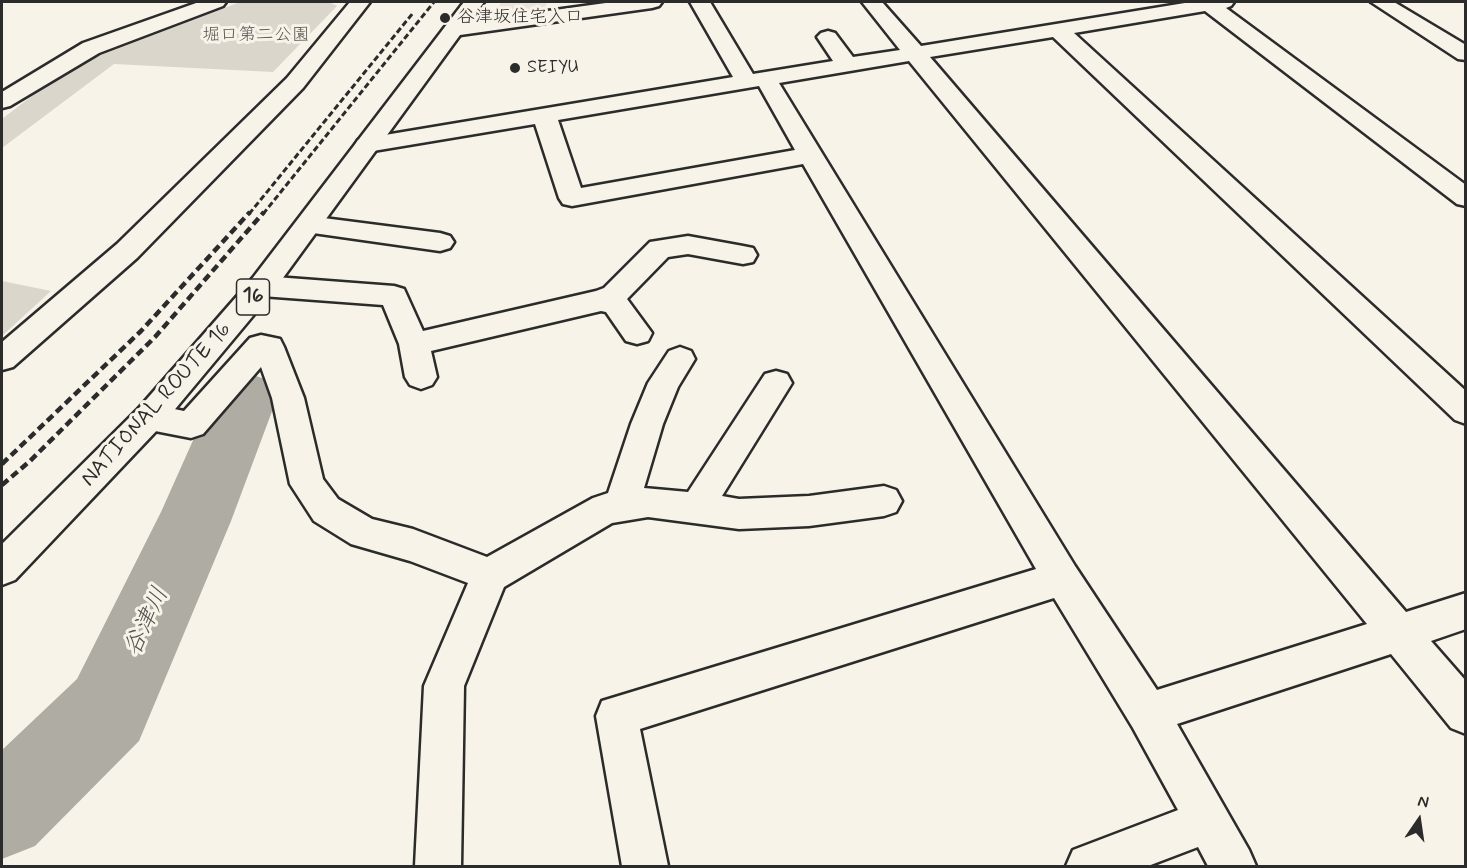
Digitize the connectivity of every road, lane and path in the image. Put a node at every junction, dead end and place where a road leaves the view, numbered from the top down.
1 (216, 2) edge
2 (360, 2) edge
3 (474, 2) edge
4 (652, 2) edge
5 (700, 2) edge
6 (872, 2) edge
7 (1381, 2) edge
8 (1216, 3) edge
9 (453, 30) junction
10 (1058, 30) junction
11 (828, 37) dead end
12 (916, 53) junction
13 (1466, 54) edge
14 (847, 65) junction
15 (756, 80) junction
16 (6, 94) edge
17 (544, 116) junction
18 (368, 145) junction
19 (810, 155) junction
20 (1466, 198) edge
21 (308, 225) junction
22 (440, 242) dead end
23 (742, 255) dead end
24 (262, 286) junction
25 (603, 300) junction
26 (637, 333) dead end
27 (414, 344) junction
28 (2, 359) edge
29 (680, 359) dead end
30 (422, 377) dead end
31 (776, 383) dead end
32 (1466, 411) edge
33 (150, 417) junction
34 (884, 501) dead end
35 (621, 507) junction
36 (700, 507) junction
37 (2, 568) edge
38 (490, 575) junction
39 (1062, 578) junction
40 (1466, 611) edge
41 (1399, 632) junction
42 (1148, 713) junction
43 (1466, 713) edge
44 (1206, 822) junction
45 (438, 867) edge
46 (645, 867) edge
47 (1089, 867) edge
48 (1233, 867) edge

1 - 16 main road
2 - 28 main road
3 - 9 main road, NATIONAL ROUTE 16 / 16
4 - 9 main road
5 - 15 main road
6 - 12 main road
7 - 13 main road
8 - 10 main road
8 - 20 main road
9 - 18 main road, NATIONAL ROUTE 16 / 16
10 - 12 main road
10 - 32 main road
11 - 14 main road
12 - 14 main road
12 - 41 main road
14 - 15 main road
15 - 17 main road
15 - 19 main road
17 - 18 main road
17 - 19 main road
18 - 21 main road, NATIONAL ROUTE 16 / 16
19 - 39 main road
21 - 22 main road
21 - 24 main road, NATIONAL ROUTE 16 / 16
23 - 25 main road
24 - 27 main road
24 - 33 main road, NATIONAL ROUTE 16 / 16
25 - 26 main road
25 - 27 main road
27 - 30 main road
29 - 35 main road
31 - 36 main road
33 - 37 main road, NATIONAL ROUTE 16 / 16
33 - 38 main road
34 - 36 main road
35 - 36 main road
35 - 38 main road
38 - 45 main road
39 - 42 main road
39 - 46 main road
40 - 41 main road
41 - 42 main road
41 - 43 main road
42 - 44 main road
44 - 47 main road
44 - 48 main road

